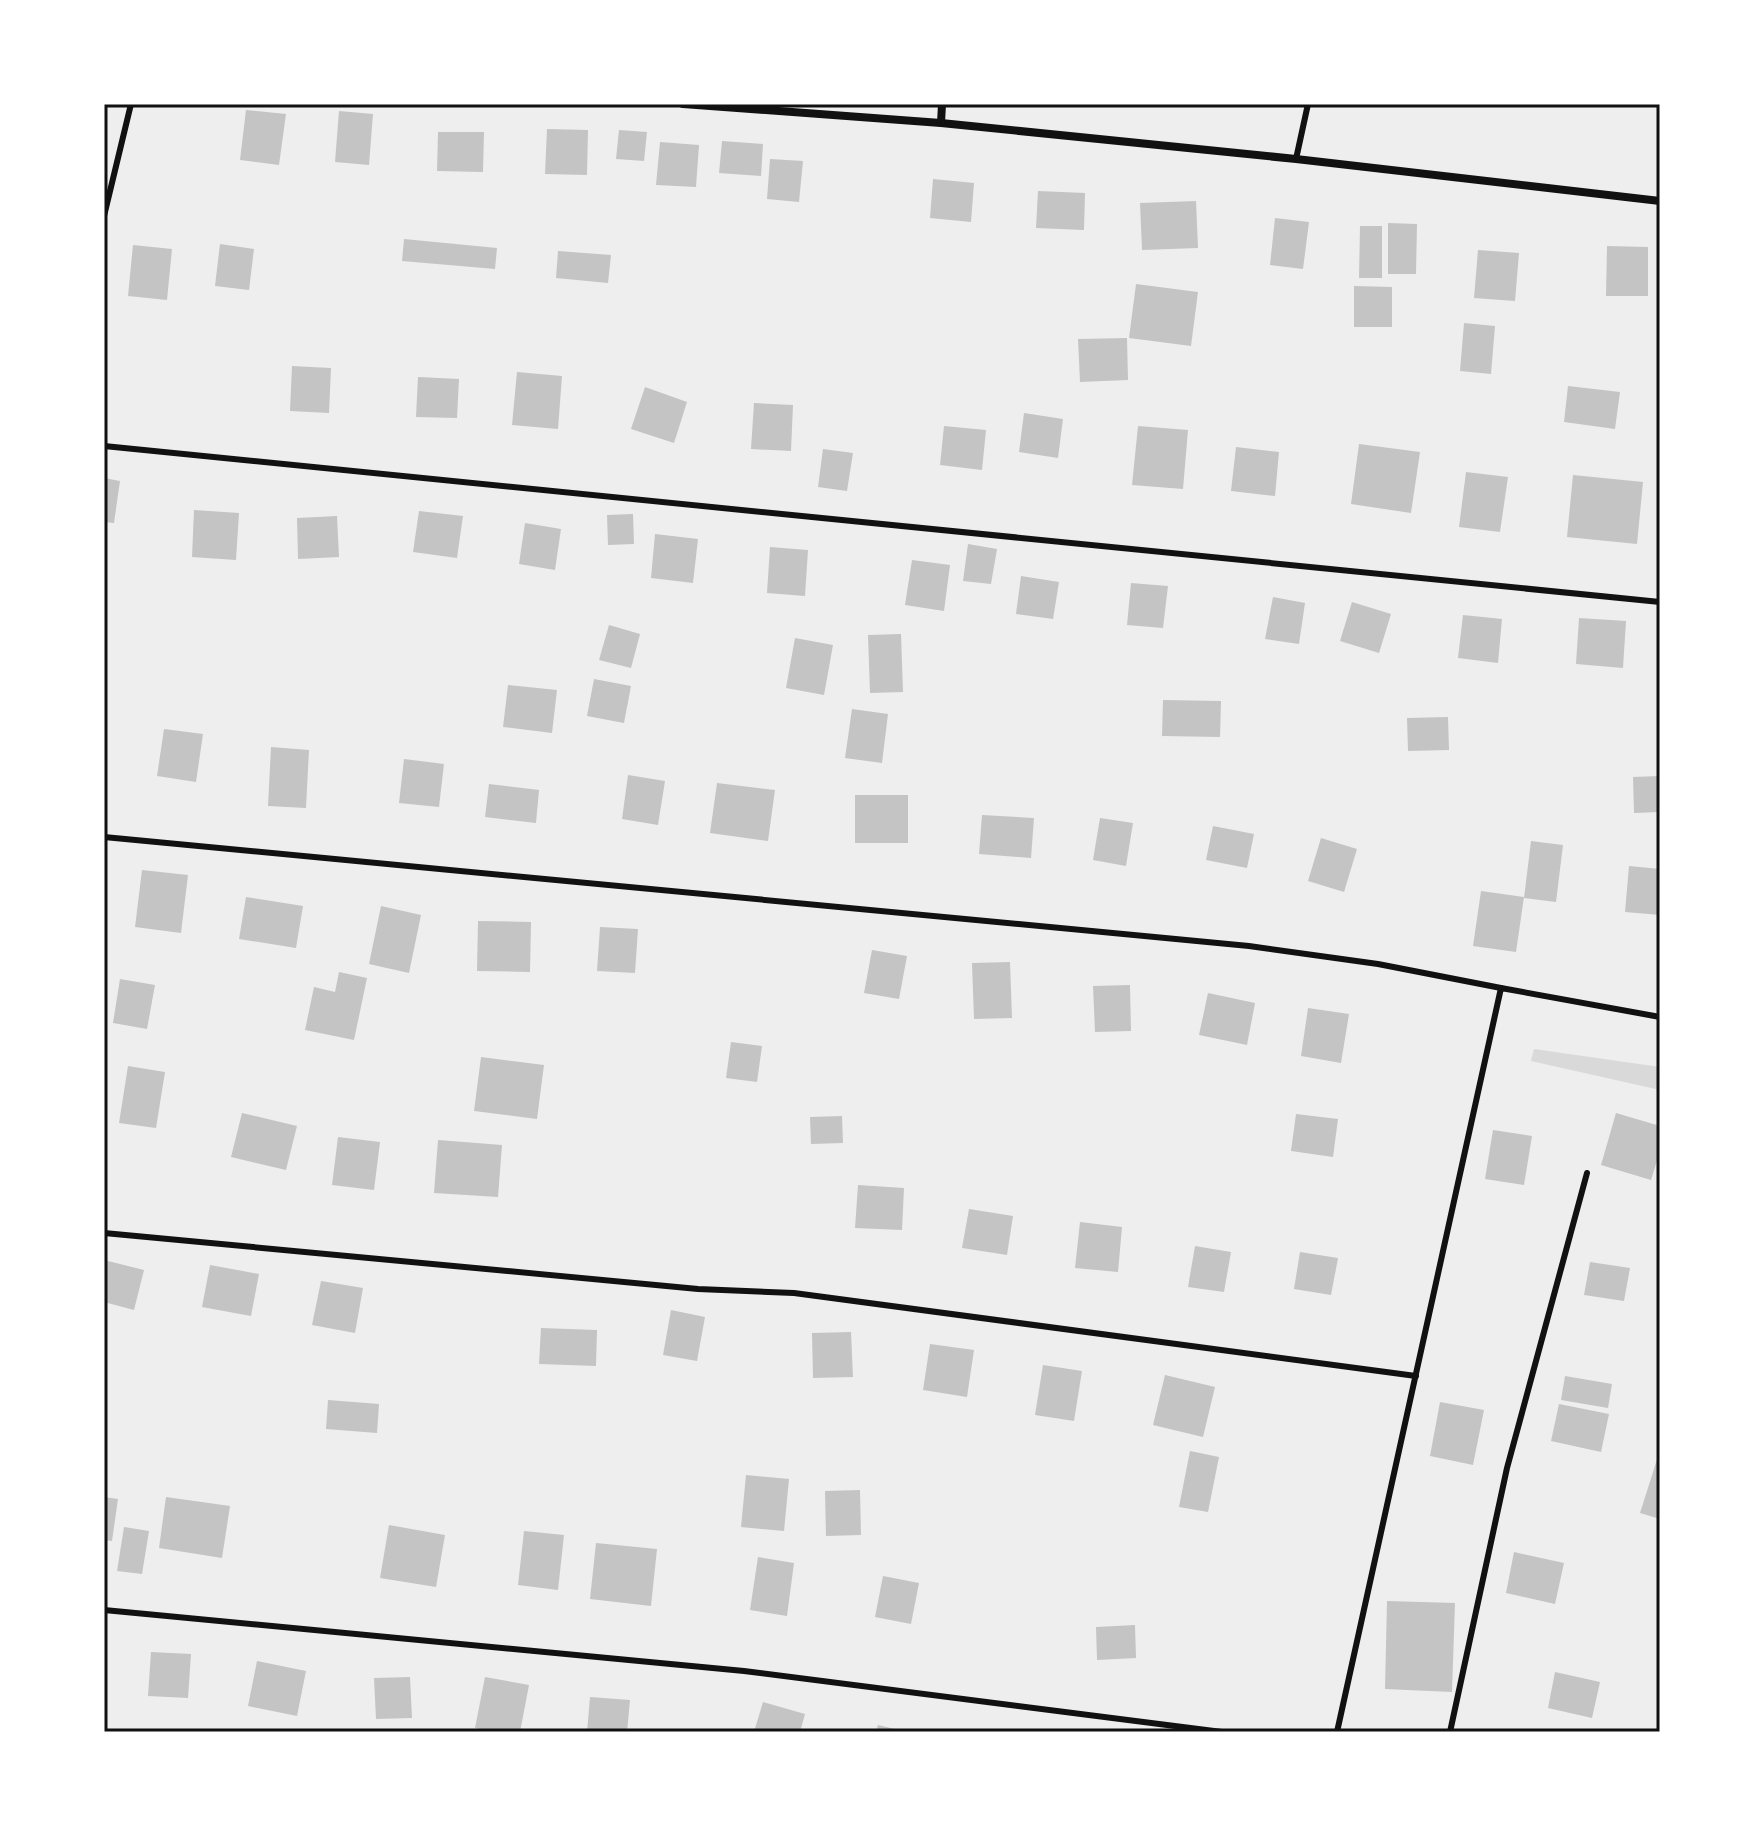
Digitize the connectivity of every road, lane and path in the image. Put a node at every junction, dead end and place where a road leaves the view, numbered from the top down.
1 (131, 104) edge
2 (683, 104) edge
3 (942, 104) edge
4 (1308, 104) edge
5 (941, 123) junction
6 (1296, 159) junction
7 (1660, 201) edge
8 (104, 216) edge
9 (104, 446) edge
10 (1660, 602) edge
11 (104, 837) edge
12 (1501, 988) junction
13 (1660, 1017) edge
14 (1587, 1173) dead end
15 (104, 1233) edge
16 (1416, 1376) junction
17 (104, 1610) edge
18 (1222, 1732) edge
19 (1337, 1732) edge
20 (1450, 1732) edge

1 - 8 lane
2 - 5 street
3 - 5 street
4 - 6 lane
5 - 6 street
6 - 7 street
9 - 10 lane
11 - 12 lane
12 - 13 lane
12 - 16 lane
14 - 20 lane
15 - 16 lane
16 - 19 lane
17 - 18 lane

